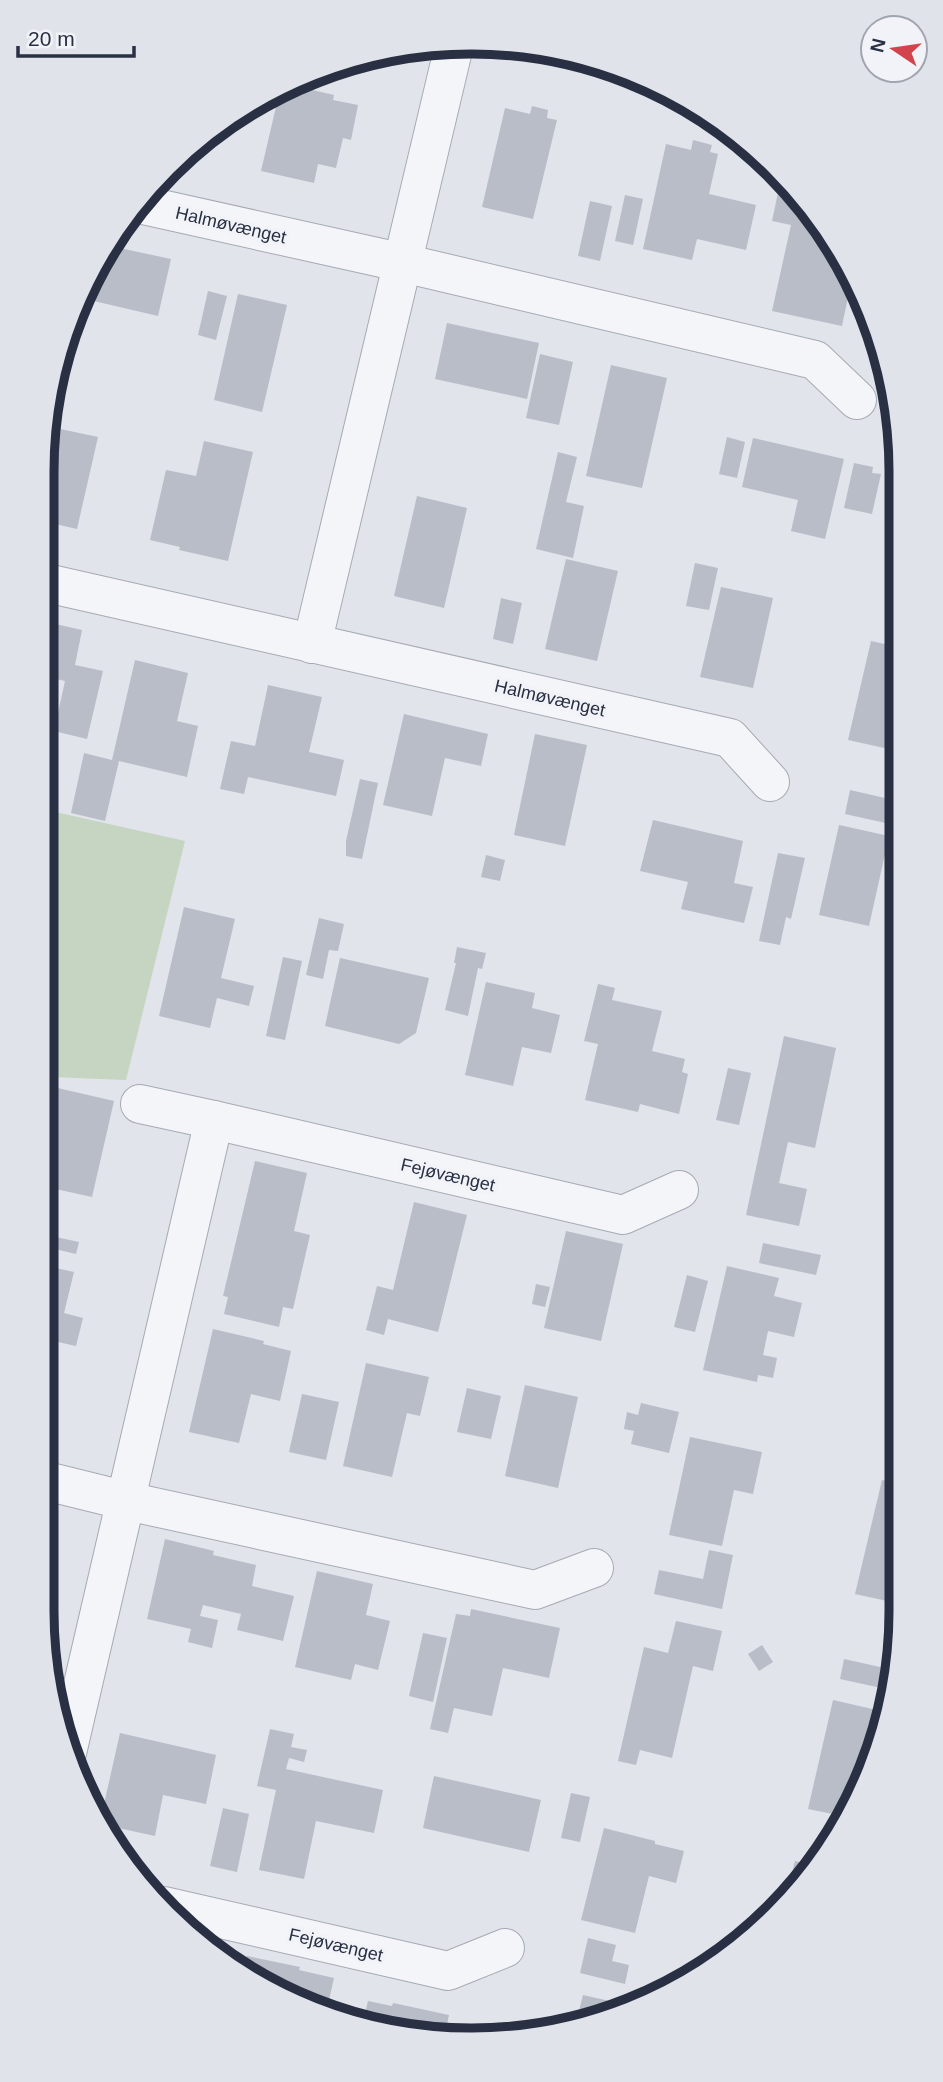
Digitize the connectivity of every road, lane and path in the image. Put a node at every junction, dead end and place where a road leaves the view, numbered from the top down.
1 (452, 55) edge
2 (149, 206) edge
3 (402, 263) junction
4 (857, 400) dead end
5 (54, 585) edge
6 (312, 644) junction
7 (770, 782) dead end
8 (140, 1104) dead end
9 (214, 1120) junction
10 (679, 1190) dead end
11 (54, 1483) edge
12 (127, 1501) junction
13 (594, 1568) dead end
14 (72, 1732) edge
15 (180, 1910) edge
16 (505, 1948) dead end

1 - 3 street
2 - 3 street, Halmøvænget
3 - 4 street, Halmøvænget
3 - 6 street
5 - 6 street, Halmøvænget
6 - 7 street, Halmøvænget
8 - 9 street, Fejøvænget
9 - 10 street, Fejøvænget
9 - 12 street
11 - 12 street
12 - 13 street
12 - 14 street
15 - 16 street, Fejøvænget

